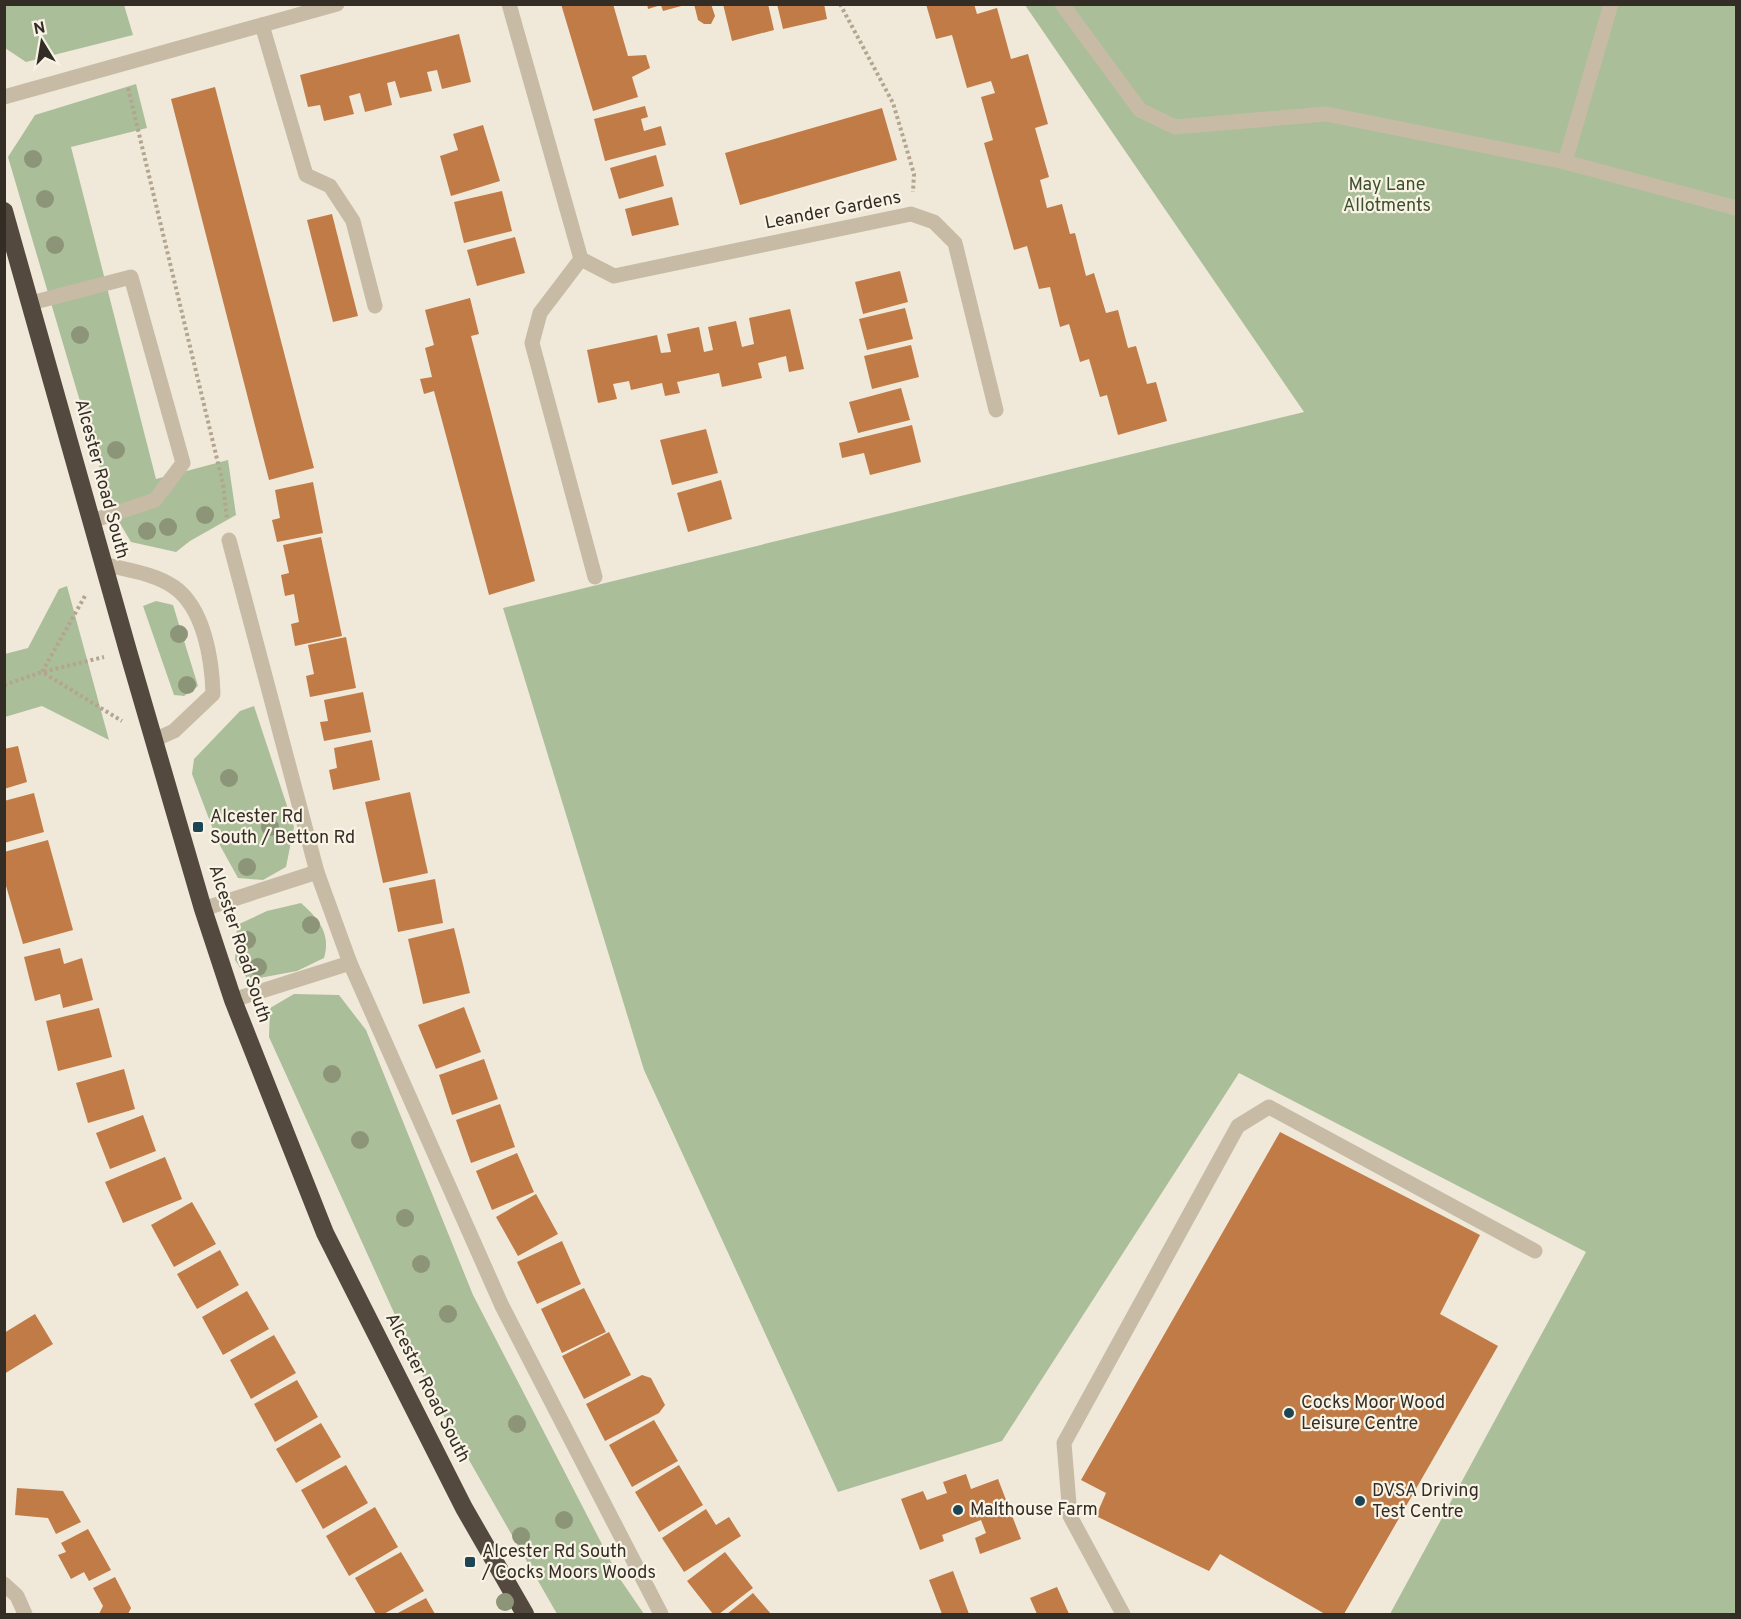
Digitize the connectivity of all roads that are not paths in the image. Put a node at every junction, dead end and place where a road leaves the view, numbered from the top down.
1 (337, 4) edge
2 (509, 4) edge
3 (1062, 4) edge
4 (1611, 4) edge
5 (262, 25) junction
6 (4, 97) edge
7 (1565, 162) junction
8 (1737, 208) edge
9 (4, 212) edge
10 (581, 259) junction
11 (31, 303) junction
12 (375, 306) dead end
13 (996, 410) dead end
14 (92, 521) junction
15 (229, 540) road end
16 (103, 564) junction
17 (596, 577) dead end
18 (154, 740) junction
19 (317, 872) junction
20 (203, 909) junction
21 (350, 963) junction
22 (233, 1000) junction
23 (1535, 1251) dead end
24 (4, 1584) edge
25 (25, 1614) edge
26 (525, 1614) edge
27 (661, 1614) edge
28 (1123, 1614) edge

1 - 5 street
2 - 10 street
3 - 7 street
4 - 7 street
5 - 6 street
5 - 12 street
7 - 8 street
9 - 11 highway, Alcester Road South
10 - 13 street, Leander Gardens
10 - 17 street
11 - 14 highway, Alcester Road South
11 - 14 street
14 - 16 highway, Alcester Road South
15 - 19 street
16 - 18 highway, Alcester Road South
16 - 18 street
18 - 20 highway, Alcester Road South
19 - 20 street
19 - 21 street
20 - 22 highway, Alcester Road South
21 - 22 street
21 - 27 street
22 - 26 highway, Alcester Road South
23 - 28 street
24 - 25 street

